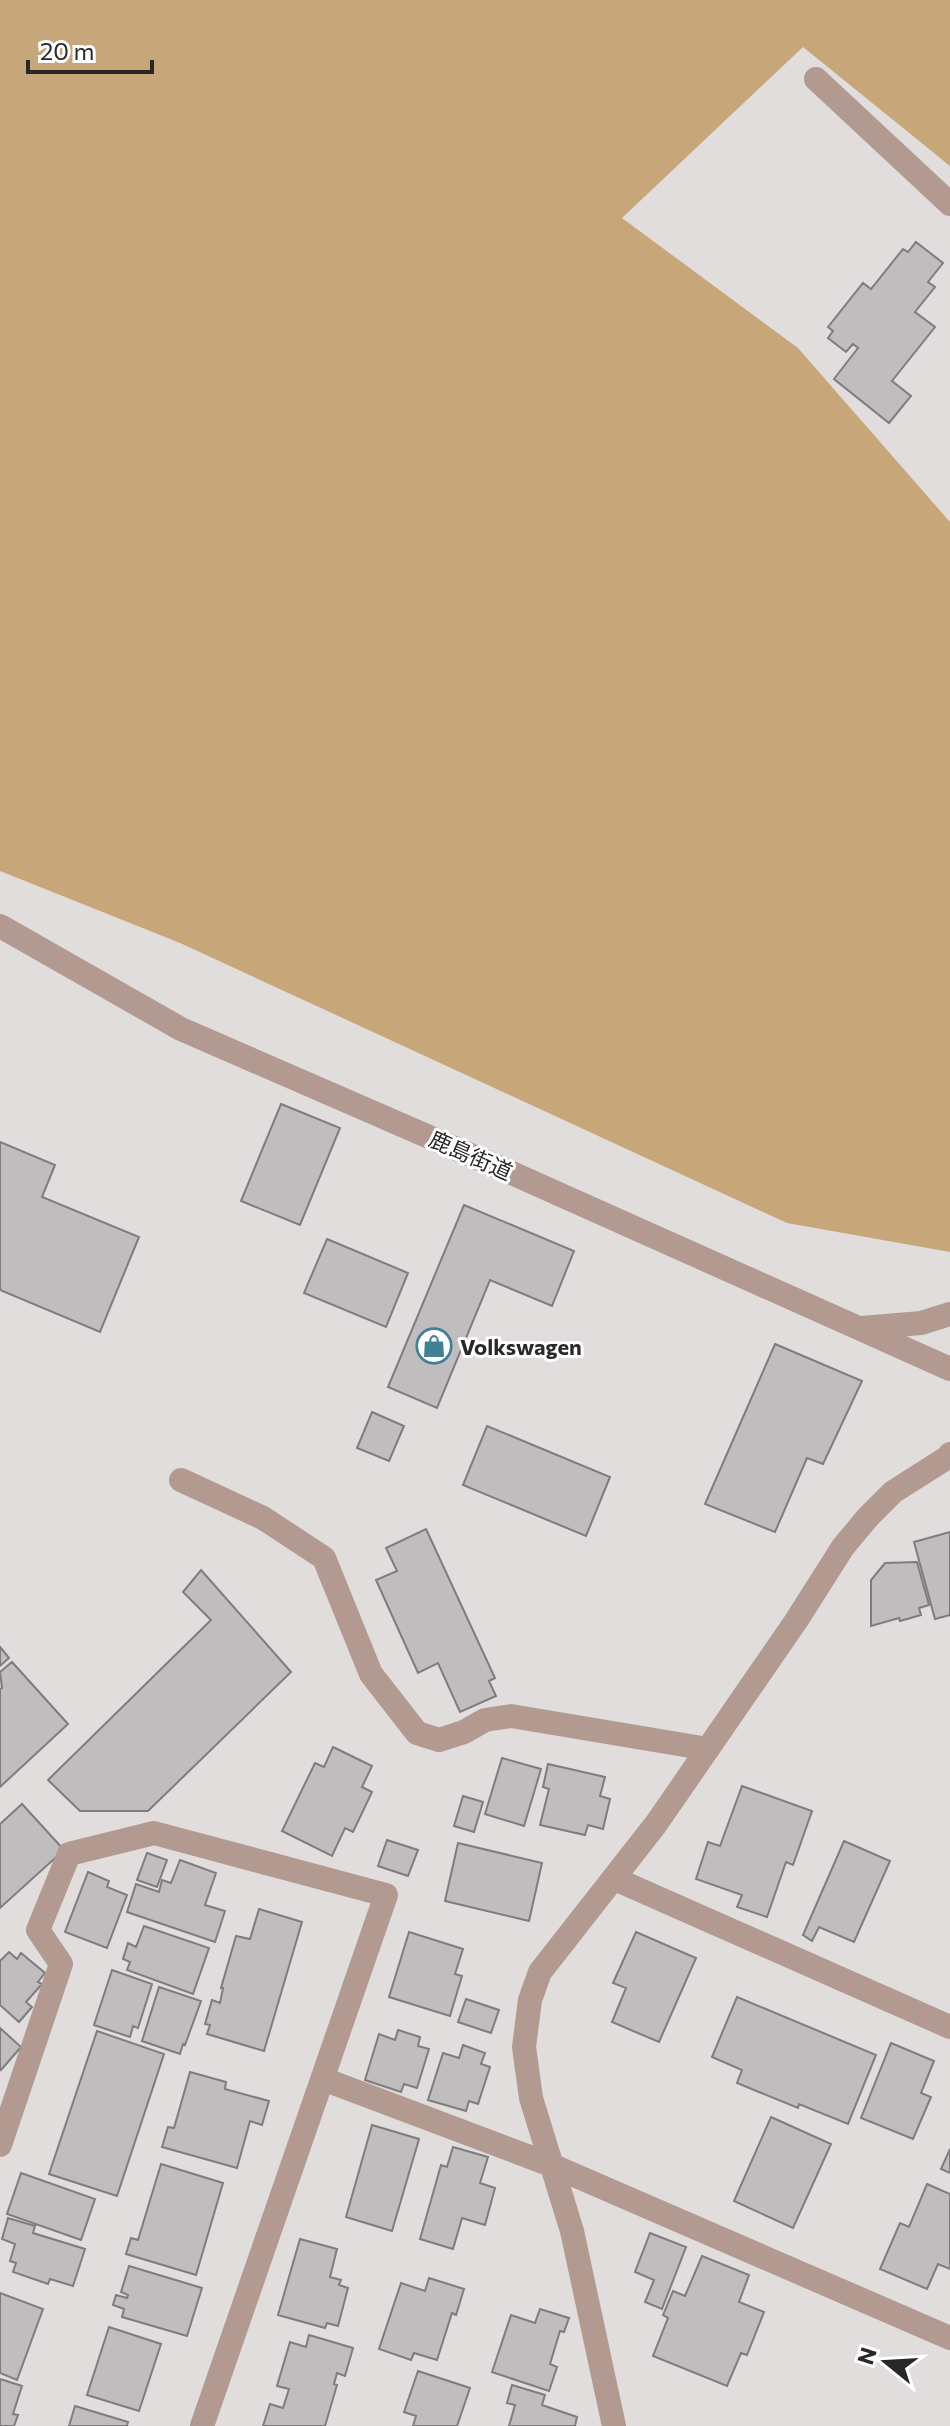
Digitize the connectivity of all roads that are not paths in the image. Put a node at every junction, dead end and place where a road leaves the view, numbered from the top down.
1 (816, 79) dead end
2 (950, 204) edge
3 (0, 926) edge
4 (950, 1314) edge
5 (857, 1329) junction
6 (950, 1369) edge
7 (950, 1454) edge
8 (181, 1480) dead end
9 (708, 1749) junction
10 (615, 1879) junction
11 (950, 2027) edge
12 (323, 2079) junction
13 (6, 2106) edge
14 (0, 2145) edge
15 (551, 2165) junction
16 (950, 2338) edge
17 (202, 2426) edge
18 (614, 2426) edge

1 - 2 street
3 - 5 street, 鹿島街道
4 - 5 street
5 - 6 street, 鹿島街道
7 - 9 street
8 - 9 street
9 - 10 street
10 - 11 street
10 - 15 street
12 - 13 street
12 - 15 street
12 - 17 street
13 - 14 street
15 - 16 street
15 - 18 street

